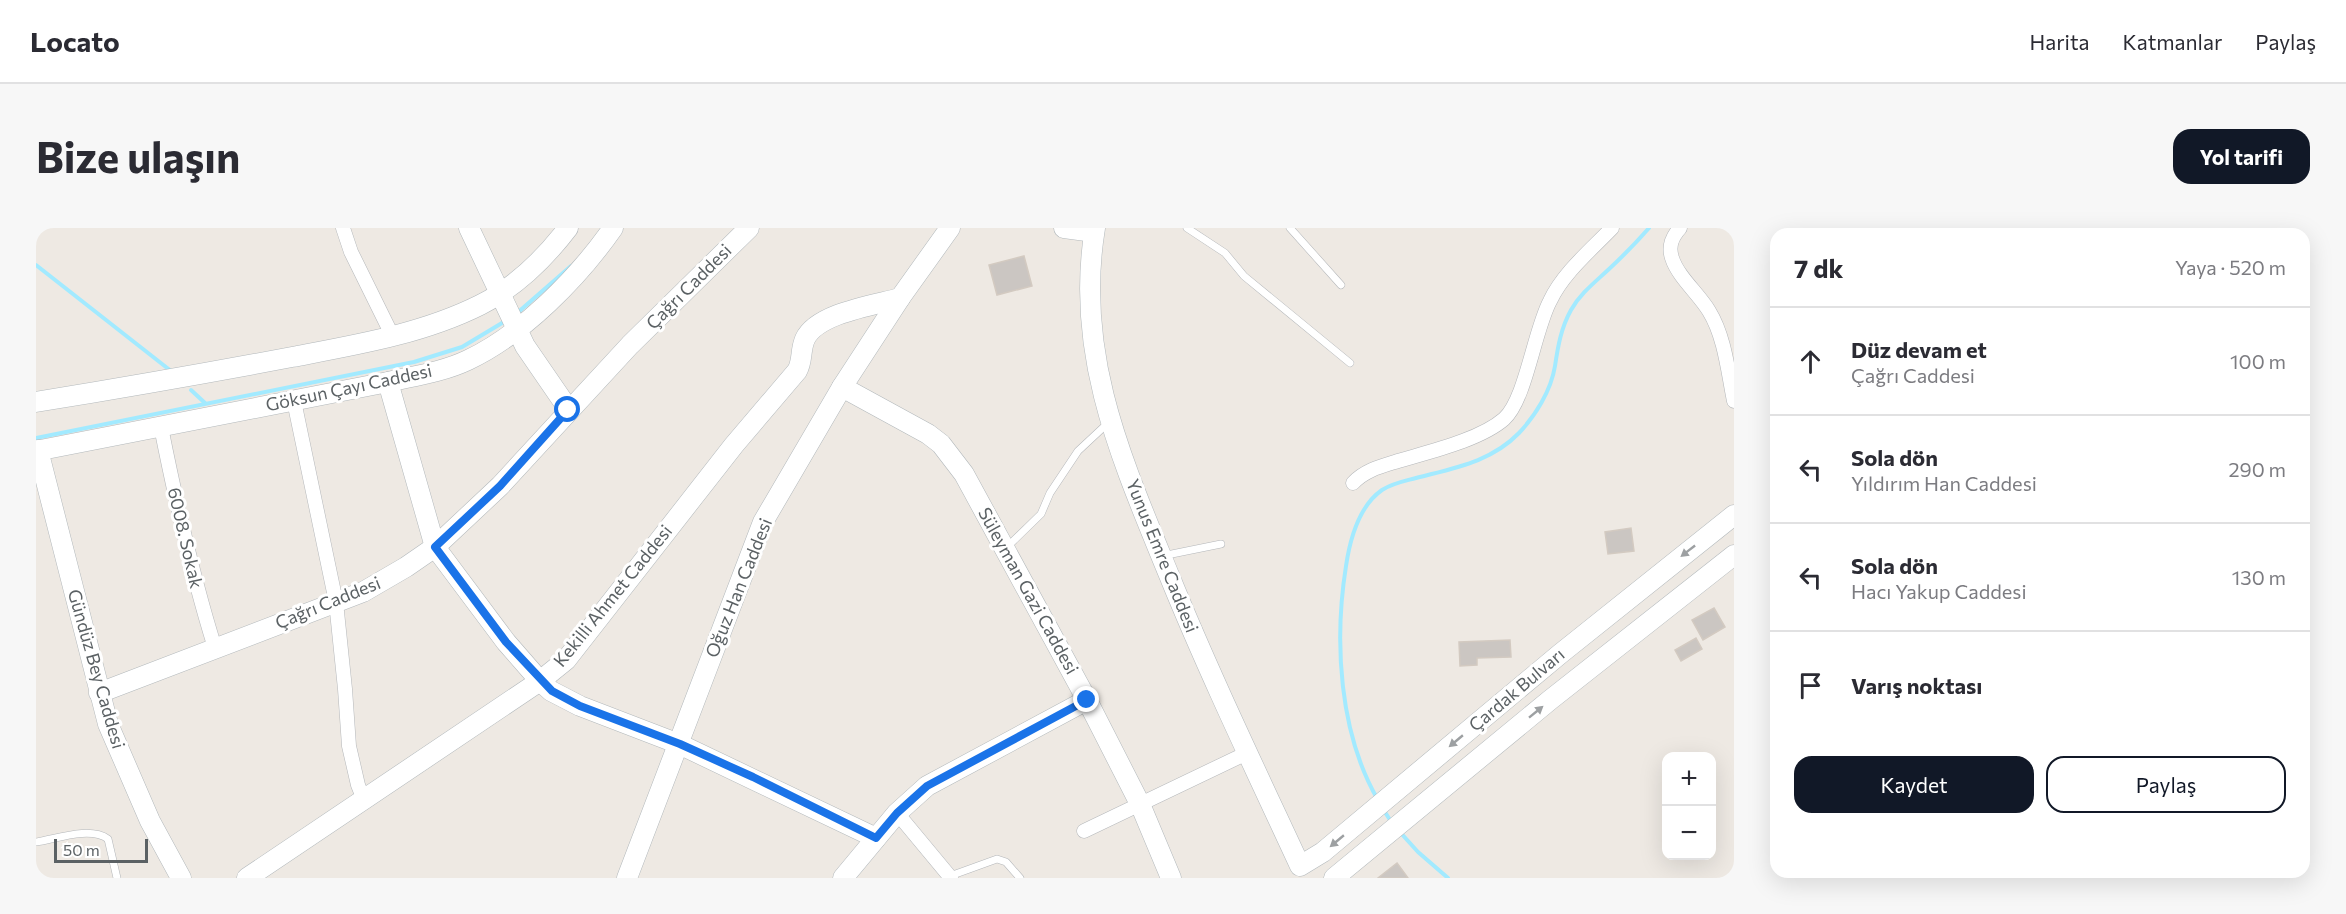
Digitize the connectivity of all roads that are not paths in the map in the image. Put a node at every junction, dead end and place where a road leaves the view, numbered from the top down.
1 (343, 228) edge
2 (469, 228) edge
3 (568, 228) edge
4 (613, 228) edge
5 (748, 228) edge
6 (950, 228) edge
7 (1064, 228) edge
8 (1189, 228) edge
9 (1290, 228) edge
10 (1612, 228) edge
11 (1680, 228) edge
12 (1094, 230) edge
13 (1341, 285) dead end
14 (900, 298) junction
15 (501, 299) junction
16 (515, 327) junction
17 (392, 335) junction
18 (1350, 363) dead end
19 (388, 382) junction
20 (842, 387) junction
21 (294, 400) junction
22 (1734, 401) edge
23 (36, 402) edge
24 (568, 410) junction
25 (1110, 421) junction
26 (161, 427) junction
27 (37, 451) edge
28 (1353, 483) dead end
29 (1734, 515) edge
30 (1221, 544) dead end
31 (435, 547) junction
32 (1005, 549) junction
33 (1734, 555) edge
34 (1161, 556) junction
35 (336, 603) junction
36 (215, 648) junction
37 (540, 681) junction
38 (99, 693) junction
39 (1087, 700) junction
40 (680, 744) junction
41 (1247, 753) junction
42 (364, 800) junction
43 (1140, 804) junction
44 (897, 813) junction
45 (1084, 831) dead end
46 (876, 838) junction
47 (36, 842) edge
48 (1294, 873) edge
49 (950, 877) edge
50 (117, 878) edge
51 (182, 878) edge
52 (247, 878) edge
53 (627, 878) edge
54 (843, 878) edge
55 (1020, 878) edge
56 (1171, 878) edge
57 (1324, 878) edge
58 (1334, 878) edge

1 - 17 street
2 - 15 street
3 - 15 street
4 - 16 street, Göksun Çayı Caddesi
5 - 24 street, Çağrı Caddesi
6 - 14 street, Oğuz Han Caddesi
7 - 12 street
8 - 18 lane
9 - 13 lane
10 - 28 street
11 - 22 street
12 - 25 street, Yunus Emre Caddesi
14 - 20 street, Oğuz Han Caddesi
14 - 37 street, Kekilli Ahmet Caddesi
15 - 16 street
15 - 17 street
16 - 19 street, Göksun Çayı Caddesi
16 - 24 street
17 - 23 street
19 - 21 street, Göksun Çayı Caddesi
19 - 31 street
20 - 32 street, Süleyman Gazi Caddesi
20 - 40 street, Oğuz Han Caddesi
21 - 26 street, Göksun Çayı Caddesi
21 - 35 street
24 - 31 street, Çağrı Caddesi
25 - 32 lane
25 - 34 street, Yunus Emre Caddesi
26 - 27 street, Göksun Çayı Caddesi
26 - 36 street, 6008. Sokak
27 - 38 street, Gündüz Bey Caddesi
29 -> 48 street, Çardak Bulvarı
30 - 34 lane
31 - 35 street, Çağrı Caddesi
31 - 37 street
32 - 39 street, Süleyman Gazi Caddesi
58 -> 33 street, Çardak Bulvarı
34 - 41 street, Yunus Emre Caddesi
35 - 36 street, Çağrı Caddesi
35 - 42 street
36 - 38 street, Çağrı Caddesi
37 - 40 street
37 - 42 street, Kekilli Ahmet Caddesi
38 - 51 street, Gündüz Bey Caddesi
39 - 43 street, Süleyman Gazi Caddesi
39 - 44 street
40 - 46 street
40 - 53 street, Oğuz Han Caddesi
41 - 43 street
41 - 48 street, Yunus Emre Caddesi
42 - 52 street, Kekilli Ahmet Caddesi
43 - 45 street
43 - 56 street, Süleyman Gazi Caddesi
44 - 46 street
44 - 49 street
46 - 54 street
47 - 50 lane
48 - 57 street
49 - 55 lane

